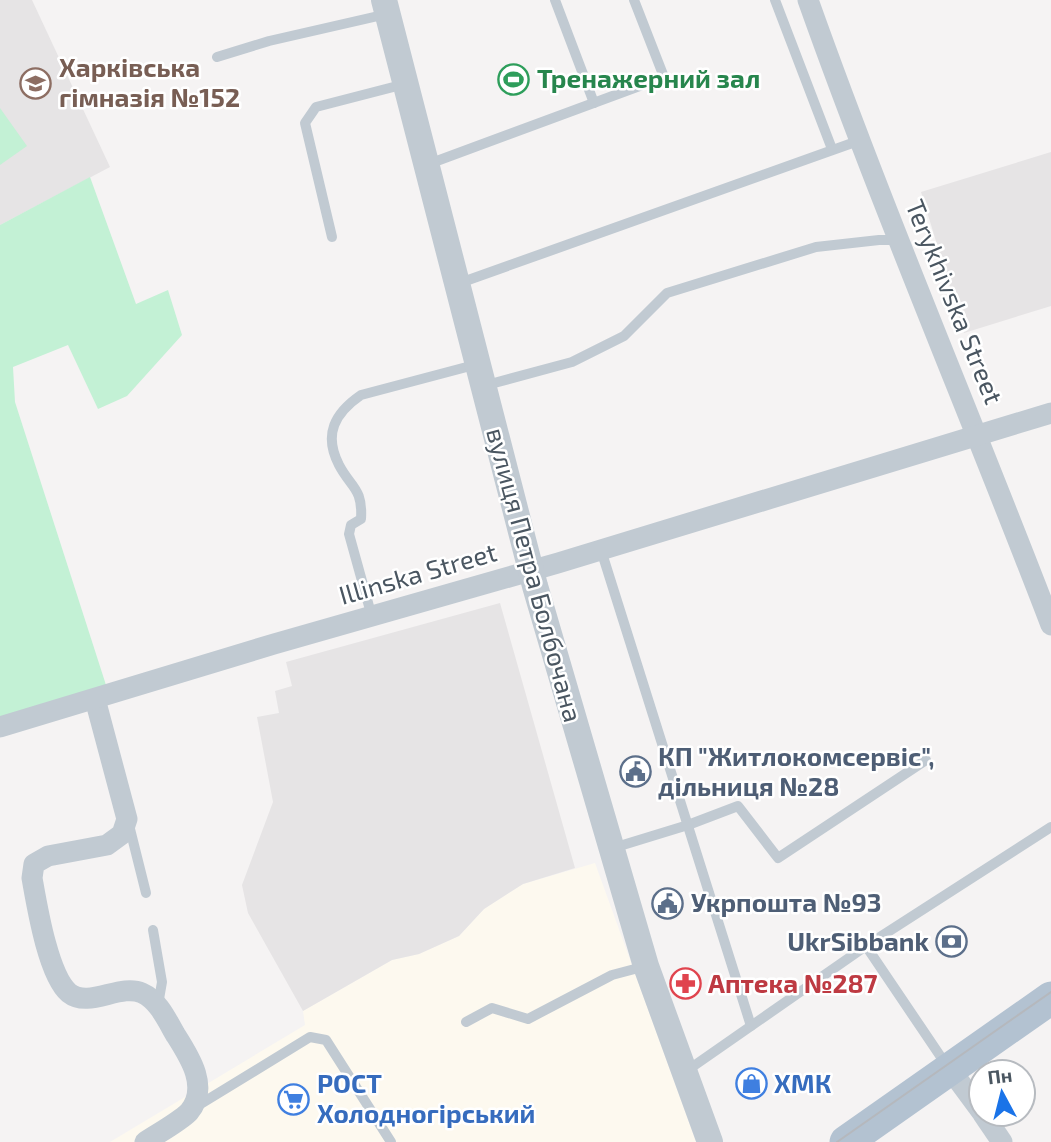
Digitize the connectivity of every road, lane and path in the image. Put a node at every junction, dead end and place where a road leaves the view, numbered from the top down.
1 (555, 0) edge
2 (634, 0) edge
3 (775, 0) edge
4 (808, 0) edge
5 (386, 7) edge
6 (217, 57) dead end
7 (405, 85) junction
8 (594, 103) junction
9 (858, 141) junction
10 (832, 149) junction
11 (426, 165) junction
12 (332, 237) dead end
13 (899, 240) junction
14 (457, 284) junction
15 (480, 375) junction
16 (1051, 413) edge
17 (978, 436) junction
18 (601, 550) junction
19 (531, 571) junction
20 (372, 617) junction
21 (1051, 625) edge
22 (95, 699) junction
23 (0, 727) edge
24 (926, 760) dead end
25 (127, 819) junction
26 (688, 825) junction
27 (1051, 827) edge
28 (611, 848) junction
29 (146, 894) dead end
30 (153, 930) dead end
31 (866, 946) junction
32 (646, 966) junction
33 (1051, 998) edge
34 (158, 1006) junction
35 (466, 1022) dead end
36 (751, 1026) junction
37 (950, 1069) junction
38 (685, 1072) junction
39 (967, 1092) edge
40 (189, 1111) junction
41 (145, 1142) edge
42 (390, 1142) edge
43 (710, 1142) edge
44 (846, 1142) edge

1 - 8 lane
2 - 8 lane
3 - 10 lane
4 - 9 street, Terykhivska Street
5 - 6 lane
5 - 7 street, вулиця Петра Болбочана
7 - 11 street, вулиця Петра Болбочана
7 - 12 lane
8 - 11 lane
9 - 10 lane
9 - 13 street, Terykhivska Street
10 - 14 lane
11 - 14 street, вулиця Петра Болбочана
13 - 15 lane
13 - 17 street, Terykhivska Street
14 - 15 street, вулиця Петра Болбочана
15 - 19 street, вулиця Петра Болбочана
15 - 20 lane
16 - 17 street, Illinska Street
17 - 18 street, Illinska Street
17 - 21 street, Terykhivska Street
18 - 19 street, Illinska Street
18 - 26 lane
19 - 20 street, Illinska Street
19 - 28 street, вулиця Петра Болбочана
20 - 22 street, Illinska Street
22 - 23 street, Illinska Street
22 - 25 street
24 - 26 lane
25 - 29 lane
25 - 34 street
26 - 28 lane
26 - 36 lane
27 - 31 lane
28 - 32 street, вулиця Петра Болбочана
30 - 34 lane
31 - 36 lane
31 - 37 lane
32 - 35 lane
32 - 38 street, вулиця Петра Болбочана
33 - 37 main road
34 - 40 street
36 - 38 lane
37 - 39 street
37 - 44 main road
38 - 43 street, вулиця Петра Болбочана
40 - 41 street
40 - 42 lane

